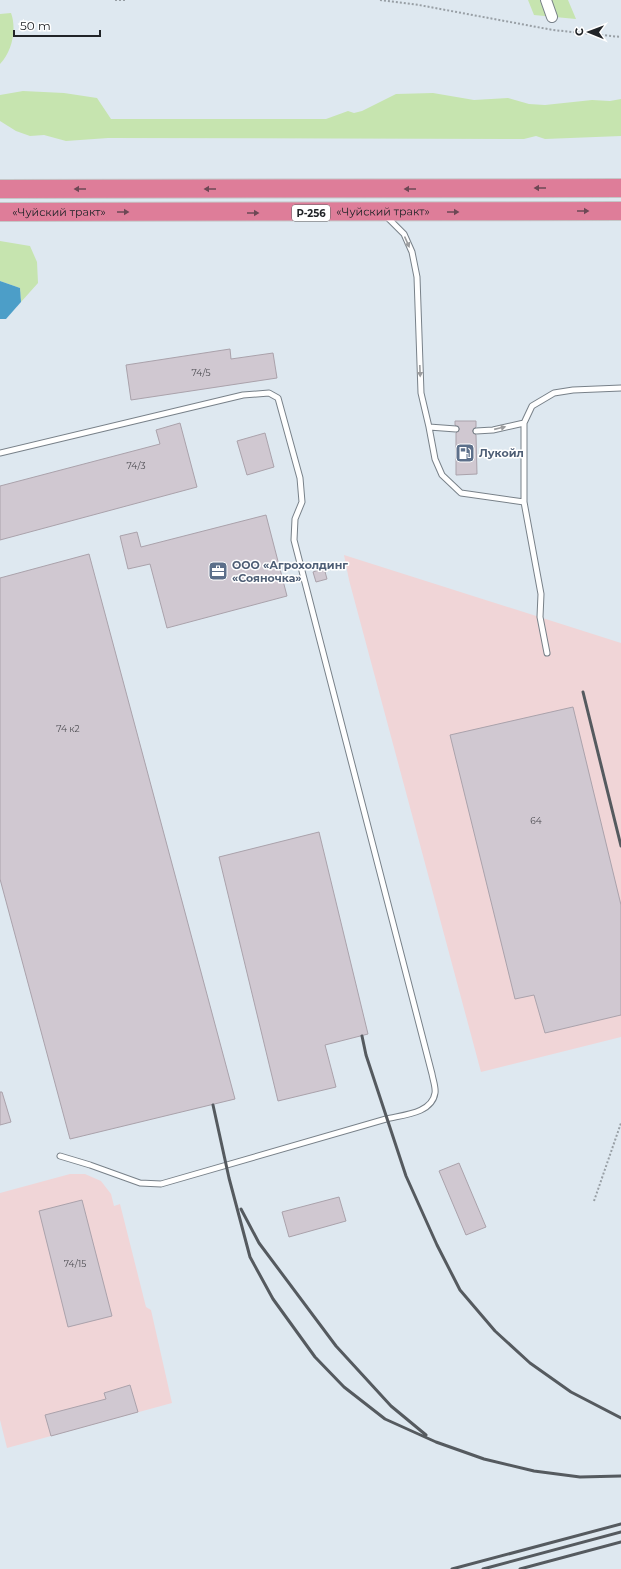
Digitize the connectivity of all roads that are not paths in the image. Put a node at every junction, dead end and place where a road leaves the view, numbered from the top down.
1 (546, 0) edge
2 (552, 17) dead end
3 (621, 188) edge
4 (0, 189) edge
5 (621, 211) edge
6 (0, 212) edge
7 (383, 213) junction
8 (621, 388) edge
9 (524, 423) junction
10 (429, 427) junction
11 (456, 429) dead end
12 (476, 431) dead end
13 (0, 453) edge
14 (524, 502) junction
15 (547, 653) dead end
16 (60, 1156) dead end

1 - 2 street
3 -> 4 highway, «Чуйский тракт» / Р-256
7 -> 5 highway, «Чуйский тракт» / Р-256
6 -> 7 highway, «Чуйский тракт» / Р-256
7 -> 10 lane
8 - 9 lane
12 -> 9 lane
9 - 14 lane
10 - 11 lane
10 - 14 lane
13 - 16 lane
14 - 15 lane

